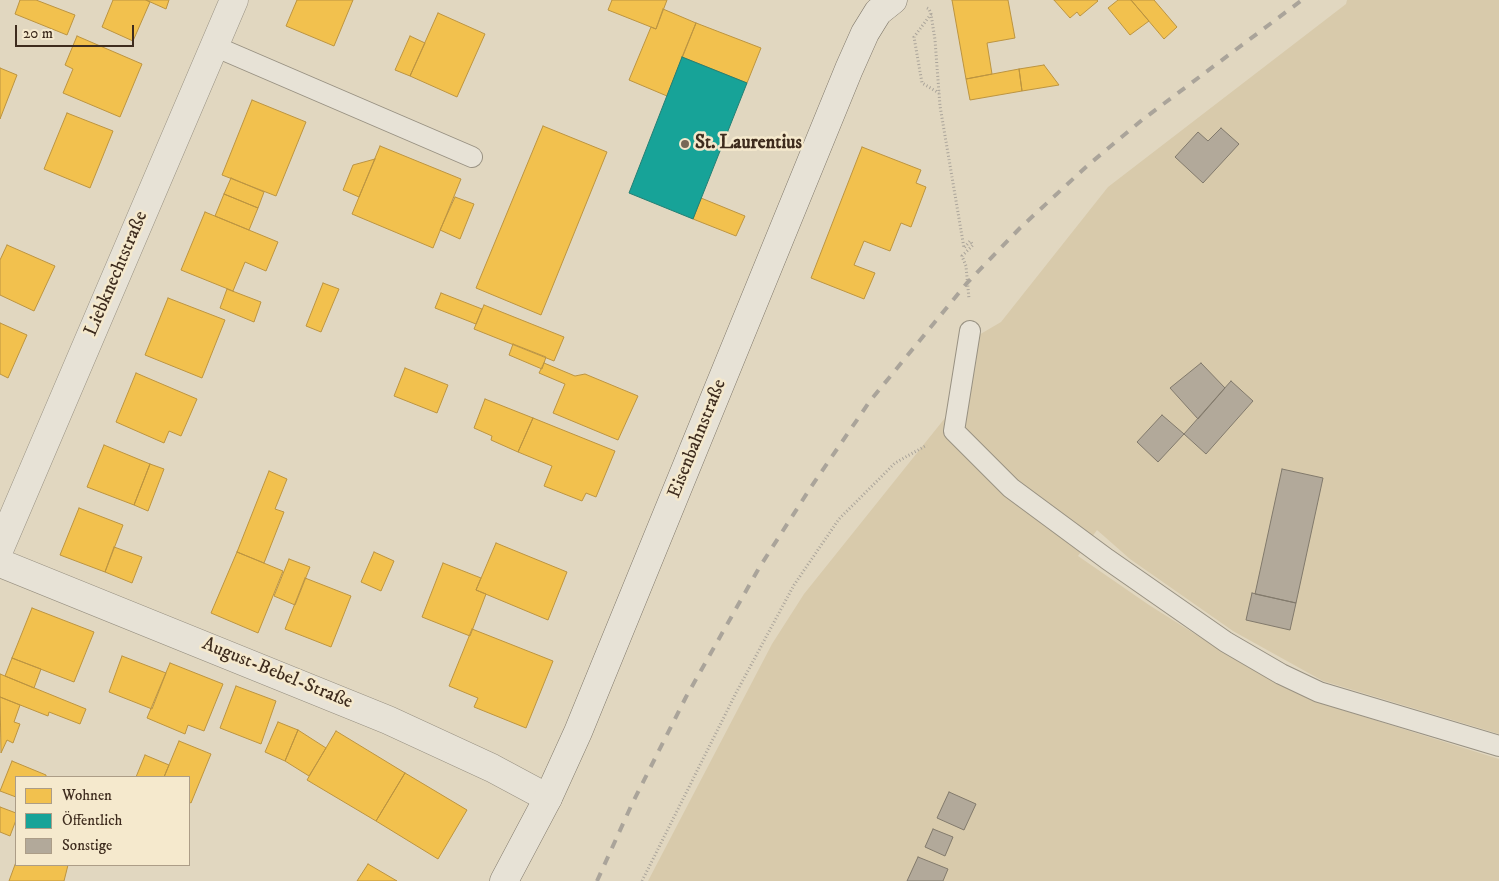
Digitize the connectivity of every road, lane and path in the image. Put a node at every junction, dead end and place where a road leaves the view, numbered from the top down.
1 (234, 0) edge
2 (893, 0) edge
3 (922, 6) dead end
4 (931, 14) junction
5 (214, 46) junction
6 (940, 94) junction
7 (472, 157) dead end
8 (973, 305) dead end
9 (970, 331) dead end
10 (954, 431) junction
11 (0, 548) edge
12 (0, 562) edge
13 (1499, 746) edge
14 (548, 798) junction
15 (504, 881) edge
16 (642, 881) edge

1 - 5 street, Liebknechtstraße
2 - 14 street, Eisenbahnstraße
3 - 4 path
4 - 6 path
4 - 6 path
5 - 7 lane
5 - 11 street, Liebknechtstraße
6 - 8 path
9 - 10 lane
10 - 13 lane
10 - 16 path
12 - 14 street, August-Bebel-Straße
14 - 15 street, Eisenbahnstraße

